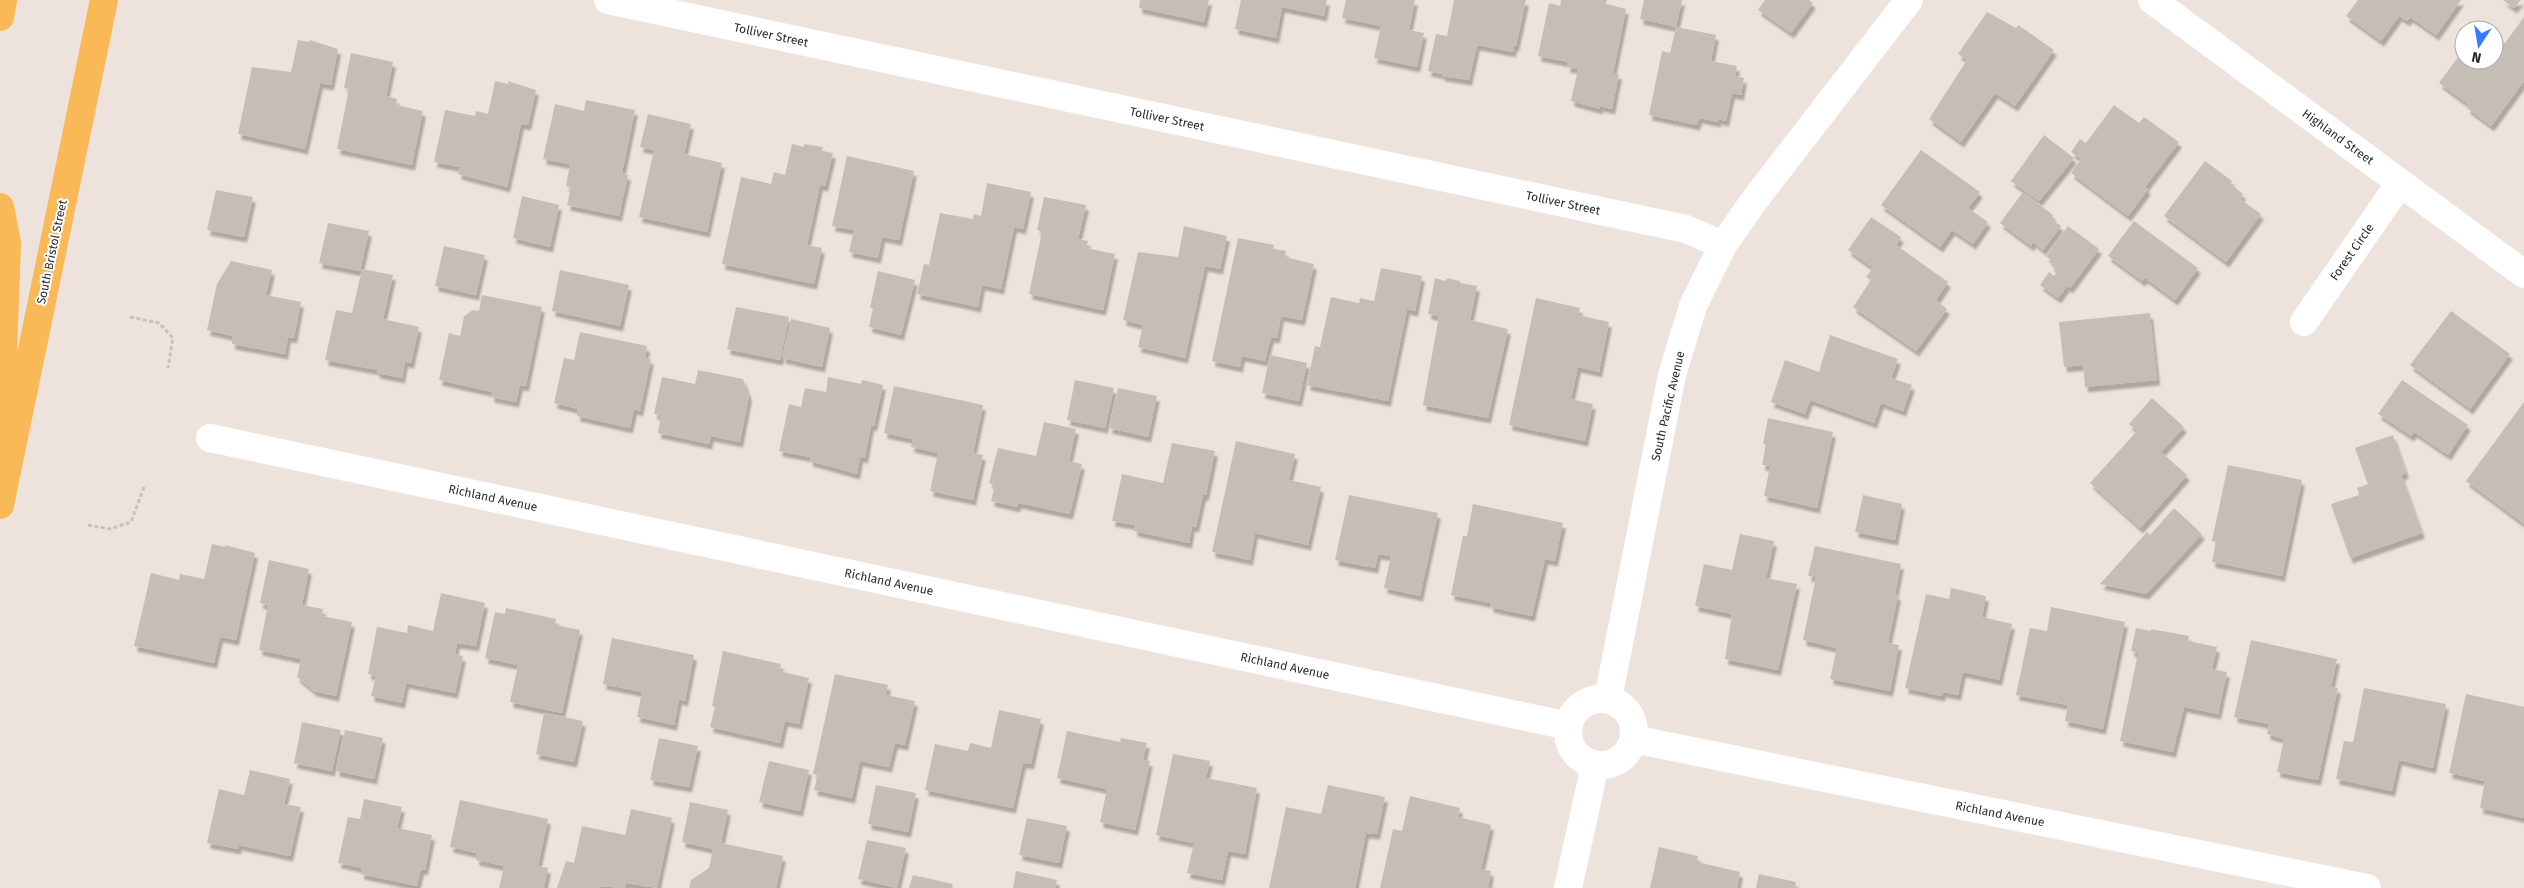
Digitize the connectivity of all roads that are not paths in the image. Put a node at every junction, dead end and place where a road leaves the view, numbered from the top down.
1 (4, 0) edge
2 (104, 0) edge
3 (608, 0) edge
4 (1909, 0) edge
5 (2152, 0) edge
6 (675, 7) edge
7 (0, 17) edge
8 (2400, 183) junction
9 (0, 207) edge
10 (1723, 245) junction
11 (2524, 274) edge
12 (2304, 322) dead end
13 (0, 438) edge
14 (210, 438) dead end
15 (0, 505) edge
16 (1608, 700) junction
17 (1569, 726) junction
18 (1633, 740) junction
19 (1595, 764) junction
20 (1568, 888) edge
21 (2367, 888) edge

1 - 7 main road
2 - 15 main road, South Bristol Street
3 - 6 street, Tolliver Street
4 - 10 street, South Pacific Avenue
5 - 8 street, Highland Street
6 - 10 street, Tolliver Street
8 - 11 street, Highland Street
8 - 12 street, Forest Circle
9 - 13 main road
10 - 16 street, South Pacific Avenue
14 - 17 street, Richland Avenue
16 - 17 street
16 - 18 street
17 - 19 street
18 - 19 street
18 - 21 street, Richland Avenue
19 - 20 street

